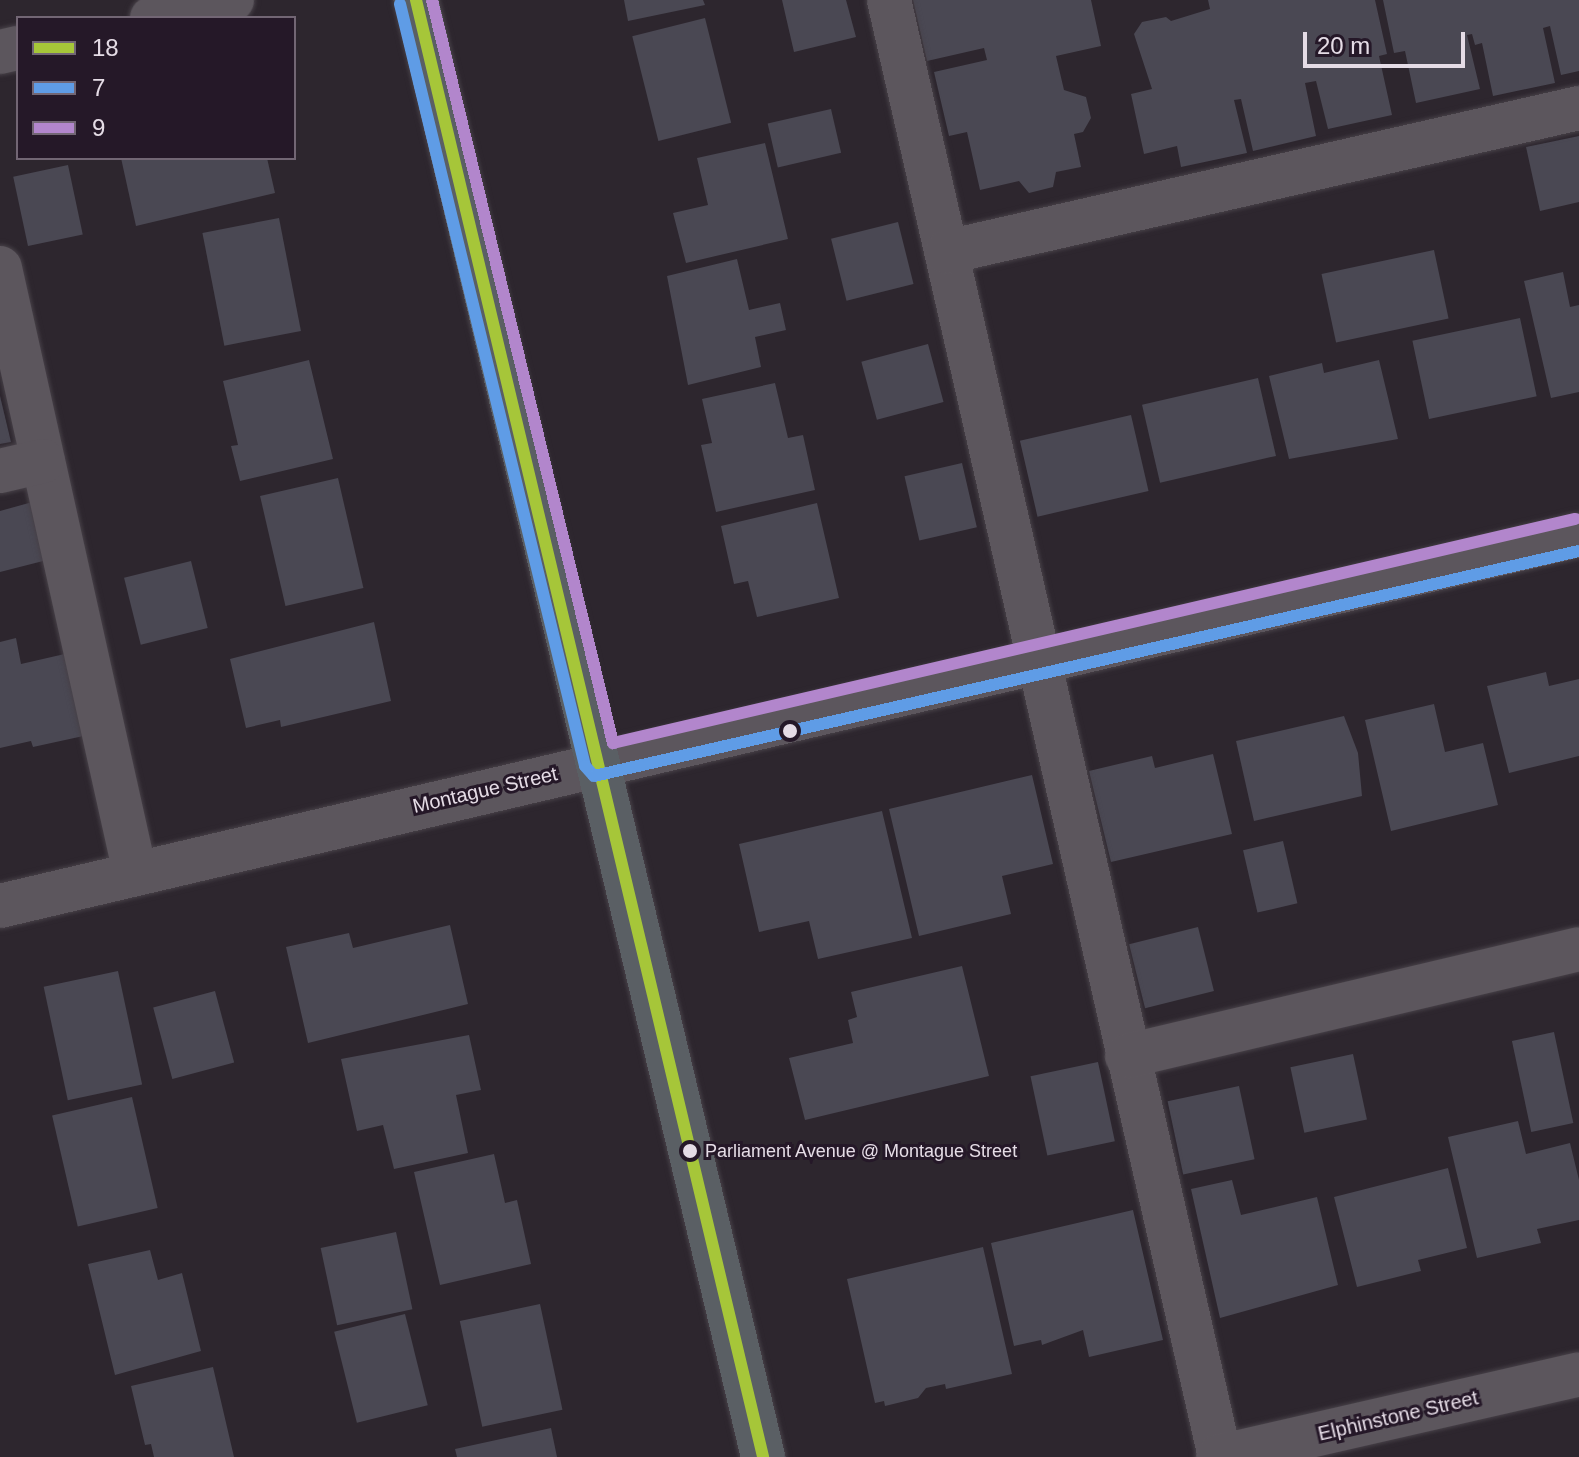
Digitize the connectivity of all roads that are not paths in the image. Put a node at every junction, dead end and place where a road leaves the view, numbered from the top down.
1 (232, 0) edge
2 (416, 0) edge
3 (889, 0) edge
4 (161, 16) edge
5 (1579, 108) edge
6 (947, 252) junction
7 (0, 268) edge
8 (43, 461) junction
9 (0, 471) edge
10 (1579, 535) edge
11 (1037, 664) junction
12 (601, 762) junction
13 (135, 873) junction
14 (0, 906) edge
15 (1579, 949) edge
16 (1127, 1056) junction
17 (1579, 1374) edge
18 (763, 1457) edge
19 (1219, 1457) edge

1 - 4 street
2 - 12 main road
3 - 6 street
5 - 6 street
6 - 11 street
7 - 8 street
8 - 9 street
8 - 13 street
10 - 11 street, Montague Street
11 - 12 street, Montague Street
11 - 16 street
12 - 13 street, Montague Street
12 - 18 main road
13 - 14 street, Montague Street
15 - 16 street
16 - 19 street
17 - 19 street, Elphinstone Street

